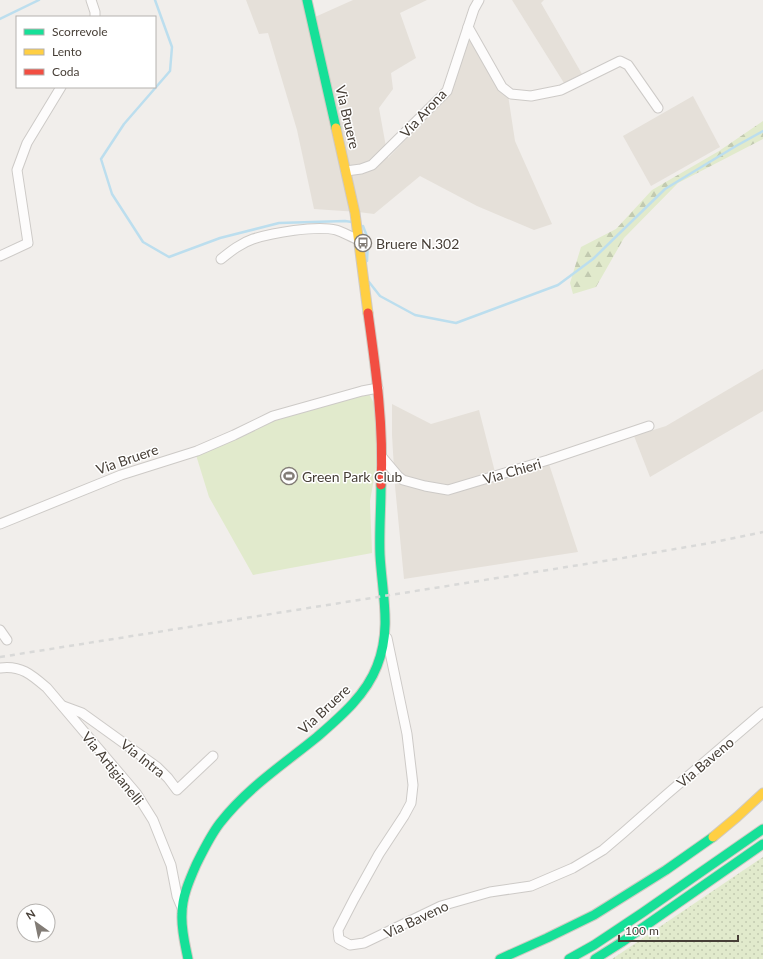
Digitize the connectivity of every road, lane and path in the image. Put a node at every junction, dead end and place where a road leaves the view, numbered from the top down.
1 (91, 0) edge
2 (307, 0) edge
3 (479, 0) edge
4 (95, 16) edge
5 (468, 27) junction
6 (60, 88) edge
7 (658, 108) dead end
8 (346, 171) junction
9 (358, 240) junction
10 (0, 256) edge
11 (221, 259) dead end
12 (378, 388) junction
13 (649, 426) dead end
14 (382, 457) junction
15 (0, 524) edge
16 (0, 630) edge
17 (386, 632) junction
18 (7, 640) dead end
19 (0, 668) edge
20 (62, 706) junction
21 (763, 712) edge
22 (213, 756) dead end
23 (763, 793) edge
24 (763, 829) edge
25 (763, 844) edge
26 (182, 908) junction
27 (188, 959) edge
28 (500, 959) edge
29 (569, 959) edge
30 (595, 959) edge

1 - 4 street
2 - 8 main road, Via Bruere
3 - 5 street, Via Arona
5 - 7 street
5 - 8 street, Via Arona
6 - 10 street
8 - 9 main road, Via Bruere
9 - 11 street
9 - 12 main road, Via Bruere
12 - 14 main road, Via Bruere
12 - 15 street, Via Bruere
13 - 14 street, Via Chieri
14 - 17 main road, Via Bruere
16 - 18 street
17 - 21 street, Via Baveno
17 - 26 main road, Via Bruere
19 - 20 street, Via Artigianelli
20 - 22 street, Via Intra
20 - 26 street, Via Artigianelli
23 - 28 main road
24 - 29 main road
25 - 30 main road
26 - 27 main road, Via Bruere

